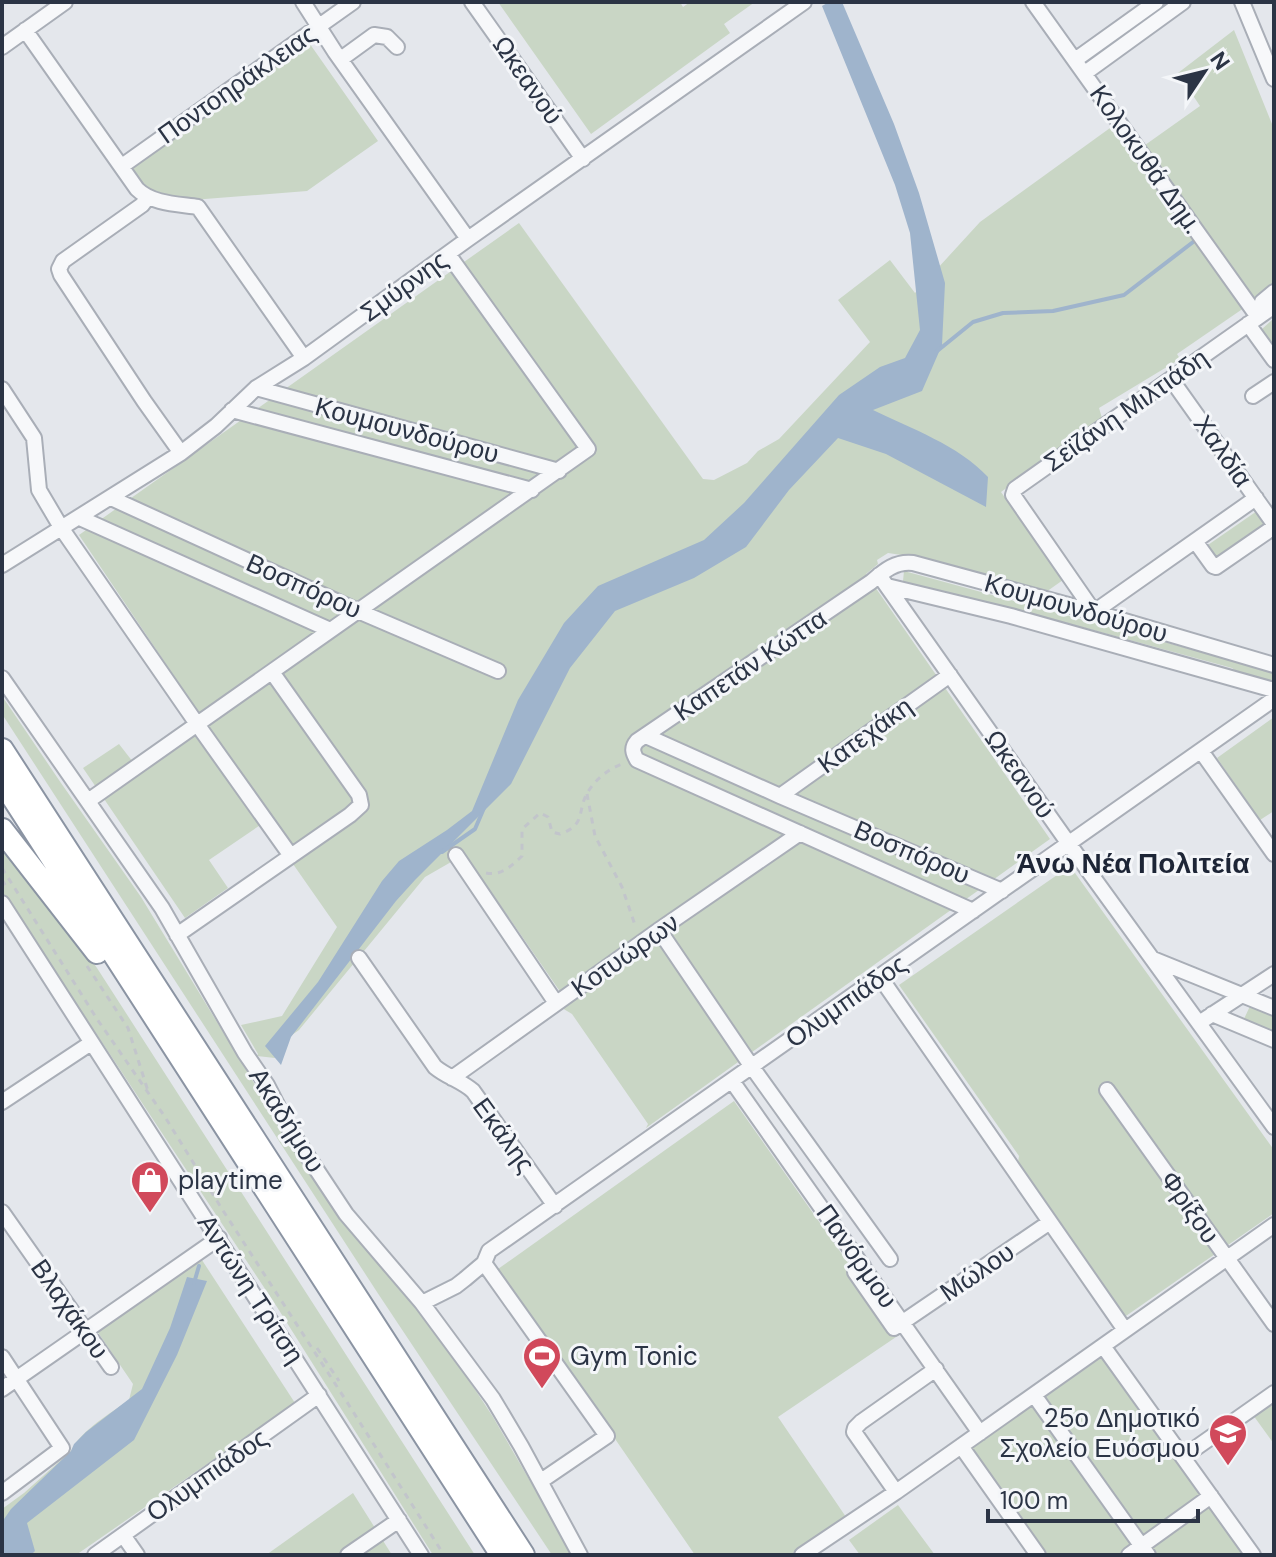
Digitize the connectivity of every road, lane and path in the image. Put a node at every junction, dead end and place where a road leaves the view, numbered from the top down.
1 (65, 2) edge
2 (303, 2) edge
3 (353, 2) edge
4 (472, 2) edge
5 (804, 2) edge
6 (1033, 2) edge
7 (1156, 2) edge
8 (1183, 2) edge
9 (1242, 2) edge
10 (44, 8) edge
11 (319, 26) junction
12 (25, 30) junction
13 (2, 47) edge
14 (397, 47) dead end
15 (341, 59) junction
16 (1075, 60) junction
17 (1085, 73) junction
18 (1274, 79) edge
19 (583, 159) junction
20 (122, 166) junction
21 (148, 197) junction
22 (468, 239) junction
23 (448, 254) junction
24 (1274, 292) edge
25 (1274, 306) edge
26 (1253, 320) junction
27 (304, 358) junction
28 (1274, 360) edge
29 (1171, 379) junction
30 (1274, 382) edge
31 (256, 388) junction
32 (2, 389) edge
33 (1253, 396) dead end
34 (232, 410) junction
35 (181, 453) junction
36 (559, 471) junction
37 (532, 490) junction
38 (111, 498) junction
39 (1256, 498) junction
40 (80, 518) junction
41 (1274, 526) edge
42 (62, 529) junction
43 (1195, 541) junction
44 (2, 565) edge
45 (883, 580) junction
46 (358, 611) junction
47 (1094, 612) junction
48 (330, 630) junction
49 (1274, 665) edge
50 (498, 671) dead end
51 (272, 672) junction
52 (950, 675) junction
53 (2, 678) edge
54 (1274, 690) edge
55 (1274, 699) edge
56 (197, 724) junction
57 (646, 736) junction
58 (2, 750) edge
59 (1201, 751) junction
60 (637, 760) junction
61 (2, 780) edge
62 (587, 794) junction
63 (780, 796) junction
64 (88, 801) junction
65 (2, 830) edge
66 (800, 833) junction
67 (1069, 844) junction
68 (1274, 854) edge
69 (291, 856) junction
70 (458, 858) joint
71 (2, 868) edge
72 (1002, 891) junction
73 (2, 903) edge
74 (973, 911) junction
75 (659, 930) junction
76 (177, 935) junction
77 (642, 943) junction
78 (80, 957) dead end
79 (359, 958) dead end
80 (1152, 958) junction
81 (1274, 974) edge
82 (880, 977) junction
83 (1244, 995) junction
84 (556, 1003) junction
85 (1274, 1008) edge
86 (1212, 1014) junction
87 (1199, 1023) junction
88 (1274, 1040) edge
89 (91, 1043) junction
90 (175, 1048) junction
91 (752, 1067) junction
92 (452, 1078) junction
93 (732, 1081) junction
94 (1107, 1090) dead end
95 (149, 1095) junction
96 (2, 1102) edge
97 (1274, 1127) edge
98 (555, 1206) junction
99 (2, 1212) edge
100 (1050, 1222) junction
101 (1274, 1225) edge
102 (219, 1238) junction
103 (1226, 1258) junction
104 (890, 1259) dead end
105 (484, 1263) junction
106 (422, 1303) junction
107 (903, 1322) junction
108 (1274, 1324) edge
109 (1125, 1330) junction
110 (85, 1331) junction
111 (1103, 1346) junction
112 (317, 1348) dead end
113 (2, 1357) edge
114 (111, 1367) dead end
115 (936, 1369) junction
116 (17, 1378) junction
117 (339, 1381) dead end
118 (2, 1389) edge
119 (1274, 1393) edge
120 (319, 1395) junction
121 (1034, 1395) junction
122 (980, 1433) junction
123 (961, 1446) junction
124 (1183, 1457) junction
125 (541, 1481) junction
126 (896, 1492) junction
127 (2, 1493) edge
128 (1211, 1496) junction
129 (399, 1520) junction
130 (123, 1535) junction
131 (1139, 1552) edge
132 (95, 1555) edge
133 (137, 1555) edge
134 (348, 1555) edge
135 (421, 1555) edge
136 (444, 1555) edge
137 (502, 1555) edge
138 (523, 1555) edge
139 (580, 1555) edge
140 (802, 1555) edge
141 (1038, 1555) edge
142 (1253, 1555) edge

1 - 10 street
2 - 11 street
3 - 11 street, Ποντοηράκλειας
4 - 19 street, Ωκεανού
5 - 19 street, Σμύρνης
6 - 16 street, Κολοκυθά Δημ.
7 - 16 street
8 - 17 street
9 - 18 street
10 - 12 street
11 - 15 street
11 - 20 street, Ποντοηράκλειας
12 - 13 street
12 - 20 street
14 - 15 street
15 - 22 street
16 - 17 street, Κολοκυθά Δημ.
17 - 26 street, Κολοκυθά Δημ.
19 - 22 street, Σμύρνης
20 - 21 street
21 - 27 street
21 - 35 street
22 - 23 street, Σμύρνης
23 - 27 street, Σμύρνης
23 - 36 street
24 - 26 street, Σεϊζάνη Μιλτιάδη
25 - 26 street, Σεϊζάνη Μιλτιάδη
26 - 28 street, Κολοκυθά Δημ.
26 - 29 street, Σεϊζάνη Μιλτιάδη
27 - 31 street, Σμύρνης
29 - 39 street, Χαλδία
29 - 47 street, Σεϊζάνη Μιλτιάδη
30 - 33 street
31 - 34 street, Σμύρνης
31 - 36 street, Κουμουνδούρου
32 - 42 street
34 - 35 street, Σμύρνης
34 - 37 street, Κουμουνδούρου
35 - 38 street, Σμύρνης
36 - 37 street
37 - 46 street
38 - 40 street, Σμύρνης
38 - 46 street, Βοσπόρου
39 - 41 street, Χαλδία
39 - 43 street
40 - 42 street, Σμύρνης
40 - 48 street, Βοσπόρου
41 - 43 street
42 - 44 street, Σμύρνης
42 - 56 street
43 - 47 street
45 - 47 street, Κουμουνδούρου
45 - 52 street, Ωκεανού
45 - 54 street, Κουμουνδούρου
45 - 57 street, Καπετάν Κώττα
46 - 48 street
46 - 50 street, Βοσπόρου
47 - 49 street, Κουμουνδούρου
48 - 51 street
51 - 56 street
51 - 69 street
52 - 63 street, Κατεχάκη
52 - 67 street, Ωκεανού
53 - 64 street, Ακαδήμου
55 - 59 street, Ολυμπιάδος
56 - 64 street
56 - 69 street
57 - 60 street, Καπετάν Κώττα
57 - 63 street, Βοσπόρου
58 - 138 highway
59 - 67 street, Ολυμπιάδος
59 - 68 street
60 - 62 path
60 - 66 street, Βοσπόρου
61 - 90 highway
62 - 70 path
62 - 77 path
63 - 72 street, Βοσπόρου
64 - 76 street, Ακαδήμου
65 - 90 highway
66 - 74 street, Βοσπόρου
66 - 75 street, Κοτυώρων
67 - 72 street, Ολυμπιάδος
67 - 80 street, Ωκεανού
69 - 76 street
70 - 84 street
71 - 95 path
72 - 74 street, Ολυμπιάδος
73 - 89 street, Αντώνη Τρίτση
74 - 82 street, Ολυμπιάδος
75 - 77 street, Κοτυώρων
75 - 91 street
76 - 106 street, Ακαδήμου
77 - 84 street, Κοτυώρων
78 - 95 path
79 - 92 street, Εκάλης
80 - 83 street
80 - 87 street, Ωκεανού
81 - 83 street
82 - 91 street, Ολυμπιάδος
82 - 100 street
83 - 85 street
83 - 86 street
84 - 92 street, Κοτυώρων
86 - 87 street
86 - 88 street
87 - 97 street, Ωκεανού
89 - 96 street
89 - 102 street, Αντώνη Τρίτση
90 - 137 highway
91 - 93 street, Ολυμπιάδος
91 - 104 street
92 - 98 street, Εκάλης
93 - 98 street, Ολυμπιάδος
93 - 107 street, Πανόρμου
94 - 103 street, Φρίξου
95 - 136 path
98 - 105 street, Ολυμπιάδος
99 - 110 street, Βλαχάκου
100 - 107 street, Μώλου
100 - 109 street
101 - 103 street
102 - 110 street
102 - 120 street, Αντώνη Τρίτση
103 - 108 street, Φρίξου
103 - 109 street
105 - 106 street, Ολυμπιάδος
105 - 125 street
106 - 125 street, Ακαδήμου
107 - 115 street, Πανόρμου
109 - 111 street
110 - 114 street, Βλαχάκου
110 - 116 street
111 - 121 street
111 - 124 street
112 - 117 path
113 - 116 street
115 - 122 street, Πανόρμου
115 - 126 street
116 - 118 street
116 - 127 street
119 - 124 street
120 - 129 street, Αντώνη Τρίτση
120 - 130 street, Ολυμπιάδος
121 - 122 street
121 - 131 street
122 - 123 street
123 - 126 street
123 - 141 street
124 - 128 street
125 - 139 street, Ακαδήμου
126 - 140 street
128 - 131 street
128 - 142 street
129 - 134 street
129 - 135 street, Αντώνη Τρίτση
130 - 132 street, Ολυμπιάδος
130 - 133 street

